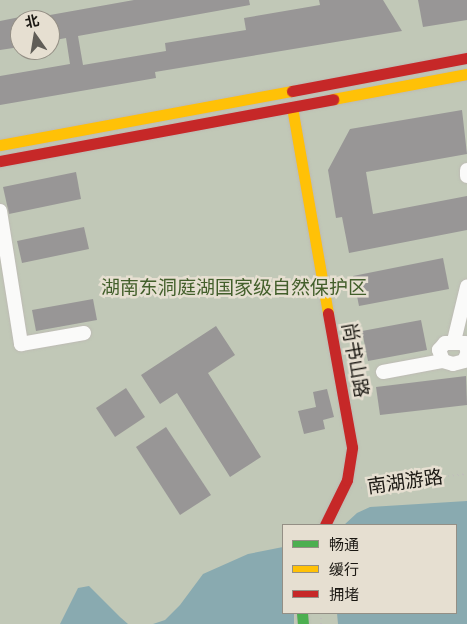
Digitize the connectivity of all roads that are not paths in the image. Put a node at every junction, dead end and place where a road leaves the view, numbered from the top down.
1 (467, 58) edge
2 (467, 74) edge
3 (292, 107) junction
4 (0, 145) edge
5 (0, 162) edge
6 (467, 170) edge
7 (467, 176) edge
8 (0, 211) edge
9 (467, 288) edge
10 (84, 333) dead end
11 (454, 341) junction
12 (467, 352) edge
13 (443, 361) junction
14 (382, 372) dead end
15 (326, 524) edge

1 - 4 main road
2 - 3 main road
3 - 5 main road
3 - 15 main road, 尚书山路
6 - 7 street
8 - 10 street
9 - 11 street
11 - 12 street
11 - 13 street
12 - 13 street
13 - 14 street

